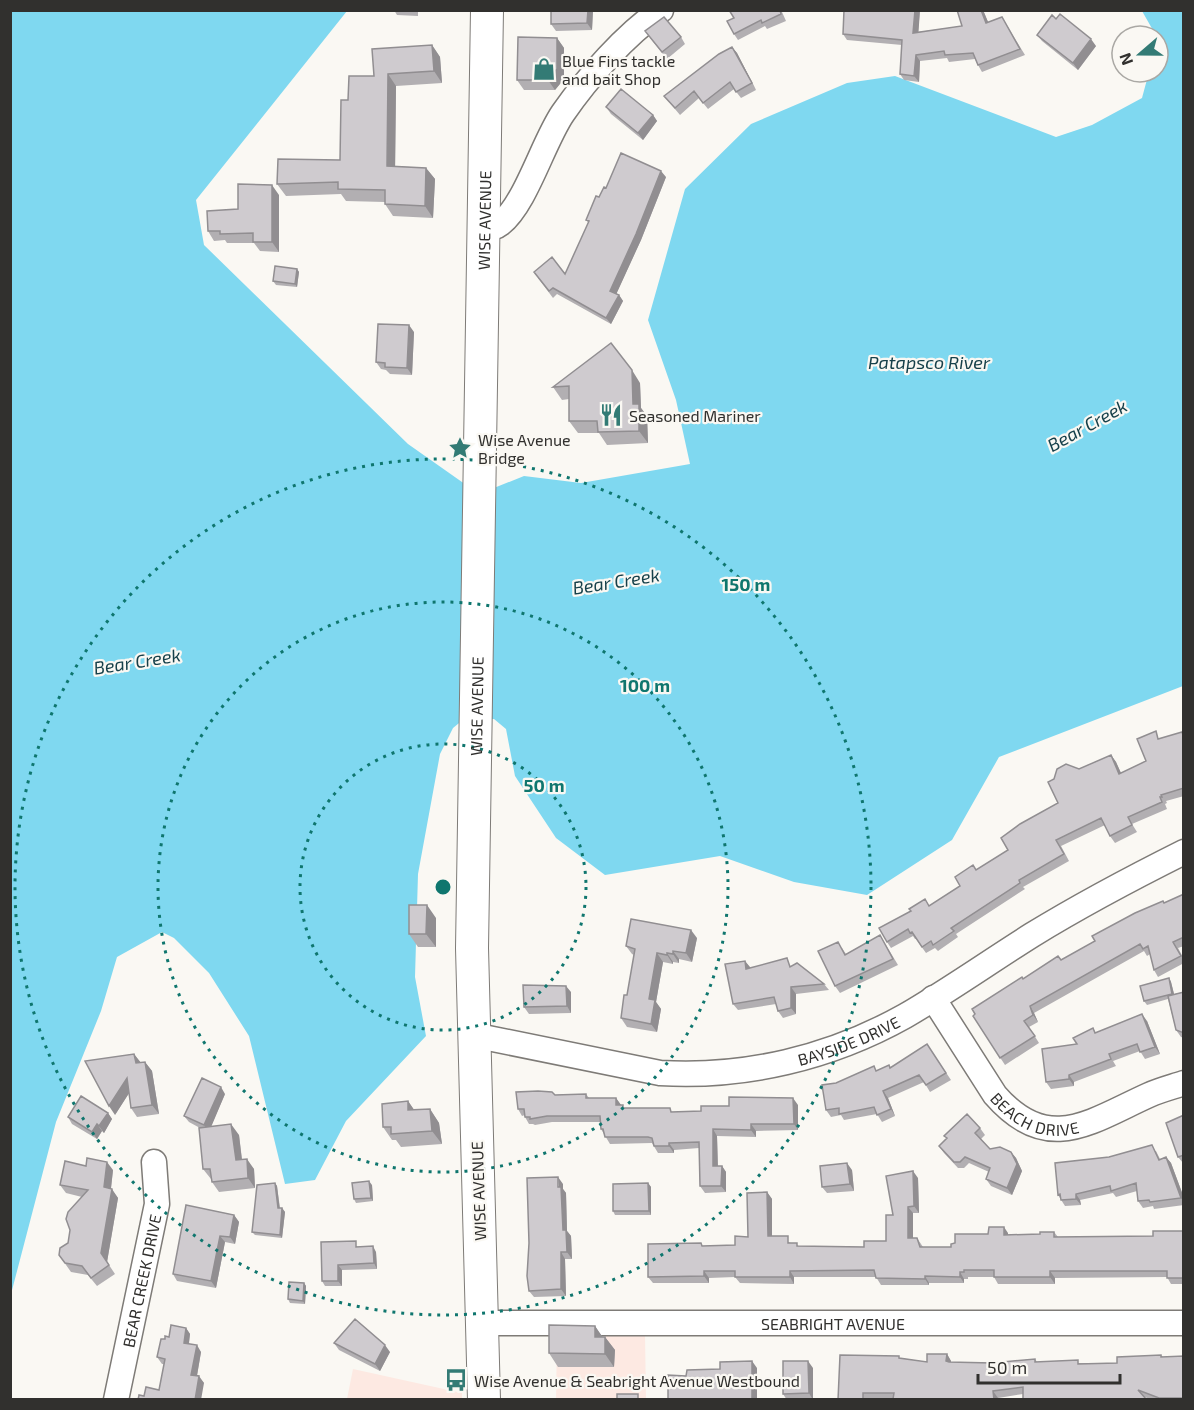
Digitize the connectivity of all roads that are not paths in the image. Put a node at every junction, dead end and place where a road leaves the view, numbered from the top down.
1 (487, 10) edge
2 (661, 10) edge
3 (483, 229) junction
4 (1184, 852) edge
5 (933, 998) junction
6 (473, 1035) junction
7 (1184, 1083) edge
8 (154, 1162) dead end
9 (482, 1323) junction
10 (1184, 1323) edge
11 (116, 1400) edge
12 (484, 1400) edge

1 - 3 main road, WISE AVENUE
2 - 3 street
3 - 6 main road, WISE AVENUE
4 - 5 street, BAYSIDE DRIVE
5 - 6 street, BAYSIDE DRIVE
5 - 7 street, BEACH DRIVE
6 - 9 main road, WISE AVENUE
8 - 11 street, BEAR CREEK DRIVE
9 - 10 street, SEABRIGHT AVENUE
9 - 12 main road, WISE AVENUE

